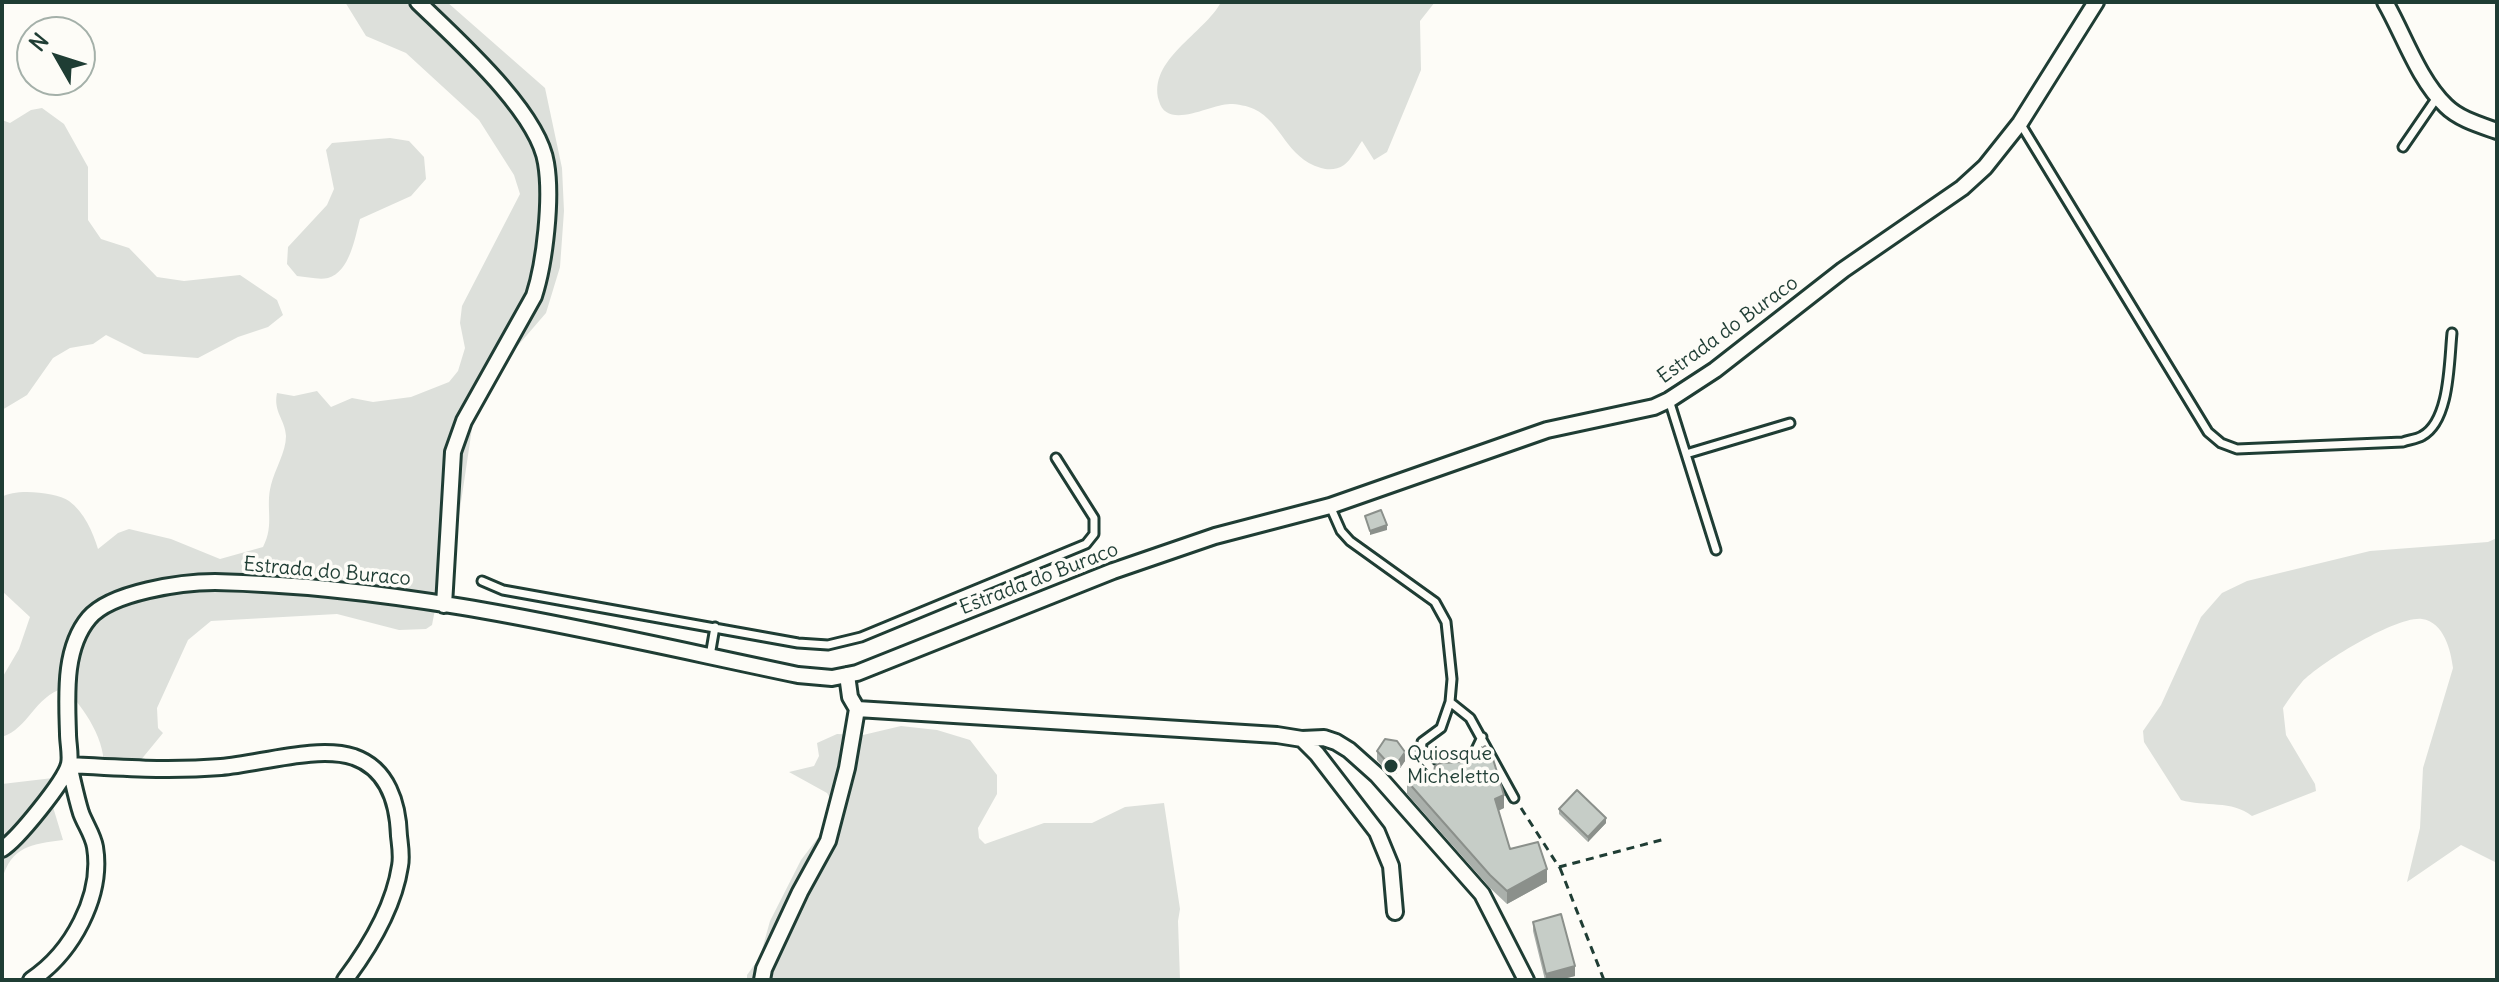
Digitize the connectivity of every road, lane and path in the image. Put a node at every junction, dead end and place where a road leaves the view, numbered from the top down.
1 (418, 2) edge
2 (2096, 2) edge
3 (2385, 2) edge
4 (2438, 96) junction
5 (2020, 123) junction
6 (2497, 131) edge
7 (2403, 147) dead end
8 (2452, 333) dead end
9 (1669, 400) junction
10 (1790, 423) dead end
11 (1686, 454) junction
12 (1056, 458) dead end
13 (1330, 506) junction
14 (1716, 550) dead end
15 (482, 581) dead end
16 (444, 605) junction
17 (715, 627) junction
18 (710, 657) junction
19 (847, 675) junction
20 (1450, 702) junction
21 (857, 709) junction
22 (1482, 737) junction
23 (1302, 739) junction
24 (69, 765) junction
25 (1463, 766) edge
26 (1454, 769) edge
27 (1514, 798) joint
28 (1665, 839) dead end
29 (2, 849) edge
30 (1560, 867) junction
31 (1395, 912) dead end
32 (31, 980) edge
33 (345, 980) edge
34 (762, 980) edge
35 (1526, 980) edge
36 (1604, 980) edge

1 - 16 street
2 - 5 street, Estrada do Buraco
3 - 4 street
4 - 6 street
4 - 7 lane
5 - 8 lane
5 - 9 street, Estrada do Buraco
9 - 11 lane
9 - 13 street, Estrada do Buraco
10 - 11 lane
11 - 14 lane
12 - 17 lane
13 - 19 street, Estrada do Buraco
13 - 20 lane
15 - 17 lane
16 - 18 street, Estrada do Buraco
16 - 24 street, Estrada do Buraco
17 - 18 lane
18 - 19 street, Estrada do Buraco
19 - 21 street
20 - 22 lane
20 - 26 lane
21 - 23 street
21 - 34 street
22 - 25 lane
22 - 27 lane
23 - 31 street
23 - 35 street
24 - 29 street
24 - 32 street, Estrada do Buraco
24 - 33 street
27 - 30 path
28 - 30 path
30 - 36 path

